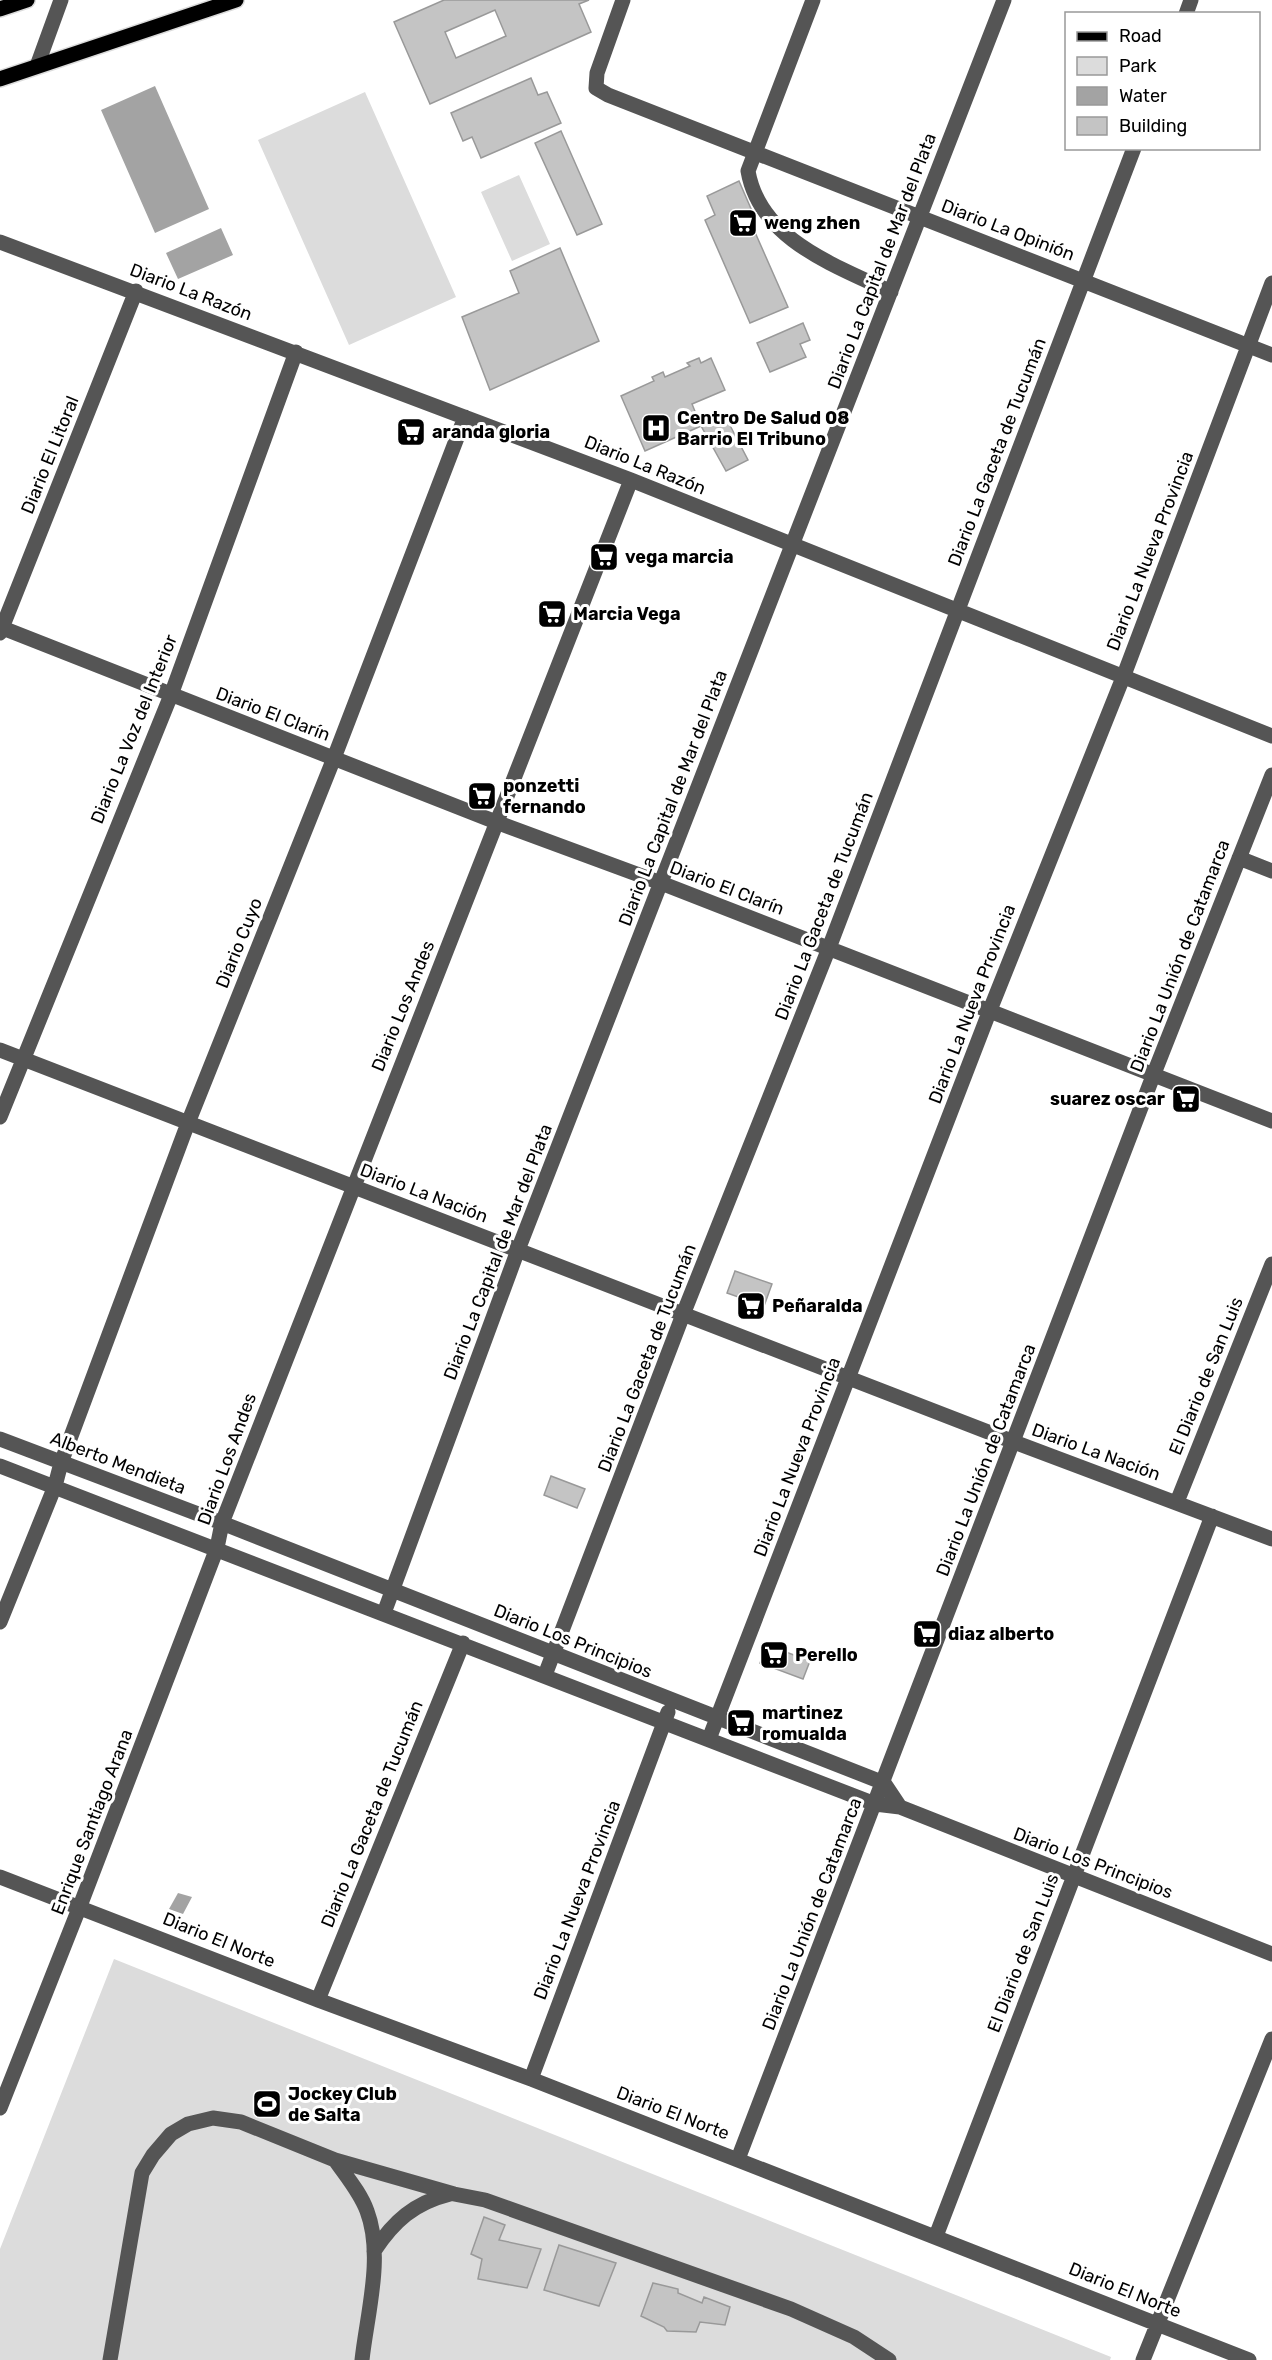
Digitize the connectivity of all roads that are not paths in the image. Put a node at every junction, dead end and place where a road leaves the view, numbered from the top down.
1 (27, 0) edge
2 (61, 0) edge
3 (236, 0) edge
4 (623, 0) edge
5 (813, 0) edge
6 (1004, 0) edge
7 (0, 9) edge
8 (37, 66) junction
9 (0, 79) edge
10 (1133, 150) edge
11 (756, 151) junction
12 (919, 217) junction
13 (0, 242) edge
14 (1083, 280) junction
15 (1272, 283) edge
16 (136, 291) junction
17 (891, 292) junction
18 (1248, 346) junction
19 (296, 352) junction
20 (1272, 355) edge
21 (465, 417) junction
22 (631, 480) junction
23 (793, 546) junction
24 (957, 611) junction
25 (1, 629) edge
26 (1124, 675) junction
27 (171, 695) junction
28 (1272, 736) edge
29 (334, 758) junction
30 (1272, 775) edge
31 (496, 822) junction
32 (1239, 858) junction
33 (1272, 871) edge
34 (661, 883) junction
35 (829, 948) junction
36 (990, 1010) junction
37 (0, 1050) edge
38 (22, 1058) junction
39 (1154, 1076) junction
40 (0, 1117) edge
41 (1272, 1121) edge
42 (188, 1123) junction
43 (352, 1186) junction
44 (518, 1250) junction
45 (1272, 1264) edge
46 (684, 1312) junction
47 (848, 1378) junction
48 (0, 1439) edge
49 (1014, 1442) junction
50 (61, 1463) junction
51 (0, 1466) edge
52 (55, 1486) junction
53 (1177, 1502) junction
54 (1212, 1516) junction
55 (222, 1523) junction
56 (1272, 1539) edge
57 (217, 1548) junction
58 (393, 1590) junction
59 (384, 1613) junction
60 (0, 1622) edge
61 (463, 1643) junction
62 (555, 1655) junction
63 (545, 1675) junction
64 (671, 1700) junction
65 (716, 1716) junction
66 (665, 1722) junction
67 (709, 1739) junction
68 (884, 1783) junction
69 (875, 1804) junction
70 (900, 1807) junction
71 (1072, 1876) junction
72 (0, 1877) edge
73 (80, 1906) junction
74 (1272, 1954) edge
75 (318, 2000) junction
76 (1272, 2039) edge
77 (531, 2079) junction
78 (0, 2108) edge
79 (738, 2159) junction
80 (335, 2160) junction
81 (454, 2194) junction
82 (936, 2236) junction
83 (374, 2251) junction
84 (1156, 2323) junction
85 (110, 2360) edge
86 (362, 2360) edge
87 (890, 2360) edge
88 (1143, 2360) edge
89 (1249, 2360) edge

1 - 7 main road
2 - 8 street
3 - 8 main road
4 - 11 street, Diario La Opinión
5 - 11 street
6 - 12 street, Diario La Capital de Mar del Plata
8 - 9 main road
10 - 14 street, Diario La Gaceta de Tucumán
11 - 12 street, Diario La Opinión
11 - 17 street
12 - 14 street, Diario La Opinión
12 - 17 street, Diario La Capital de Mar del Plata
13 - 16 street, Diario La Razón
14 - 18 street, Diario La Opinión
14 - 24 street, Diario La Gaceta de Tucumán
15 - 18 street, Diario La Nueva Provincia
16 - 19 street, Diario La Razón
16 - 25 street, Diario El Litoral
17 - 23 street, Diario La Capital de Mar del Plata
18 - 20 street, Diario La Opinión
18 - 26 street, Diario La Nueva Provincia
19 - 21 street, Diario La Razón
19 - 27 street, Diario La Voz del Interior
21 - 22 street, Diario La Razón
21 - 29 street, Diario Cuyo
22 - 23 street, Diario La Razón
22 - 31 street, Diario Los Andes
23 - 24 street, Diario La Razón
23 - 34 street, Diario La Capital de Mar del Plata
24 - 26 street, Diario La Razón
24 - 35 street, Diario La Gaceta de Tucumán
25 - 27 street, Diario El Clarín
26 - 28 street, Diario La Razón
26 - 36 street, Diario La Nueva Provincia
27 - 29 street, Diario El Clarín
27 - 38 street, Diario La Voz del Interior
29 - 31 street, Diario El Clarín
29 - 42 street, Diario Cuyo
30 - 32 street, Diario La Unión de Catamarca
31 - 34 street, Diario El Clarín
31 - 43 street, Diario Los Andes
32 - 33 street
32 - 39 street, Diario La Unión de Catamarca
34 - 35 street, Diario El Clarín
34 - 44 street, Diario La Capital de Mar del Plata
35 - 36 street, Diario El Clarín
35 - 46 street, Diario La Gaceta de Tucumán
36 - 39 street, Diario El Clarín
36 - 47 street, Diario La Nueva Provincia
37 - 38 street, Diario La Nación
38 - 40 street, Diario La Voz del Interior
38 - 42 street, Diario La Nación
39 - 41 street, Diario El Clarín
39 - 49 street, Diario La Unión de Catamarca
42 - 43 street, Diario La Nación
42 - 50 street, Diario Cuyo
43 - 44 street, Diario La Nación
43 - 55 street, Diario Los Andes
44 - 46 street, Diario La Nación
44 - 58 street, Diario La Capital de Mar del Plata
45 - 53 street, El Diario de San Luis
46 - 47 street, Diario La Nación
46 - 62 street, Diario La Gaceta de Tucumán
47 - 49 street, Diario La Nación
47 - 65 street, Diario La Nueva Provincia
48 - 50 street, Alberto Mendieta
49 - 53 street, Diario La Nación
49 - 68 street, Diario La Unión de Catamarca
50 - 52 street, Diario Cuyo
50 - 55 street, Alberto Mendieta
51 - 52 street
52 - 57 street
52 - 60 street, Diario Cuyo
53 - 54 street, Diario La Nación
54 - 56 street, Diario La Nación
54 - 71 street, El Diario de San Luis
55 - 57 street, Diario Los Andes
55 - 58 street, Diario Los Principios
57 - 59 street, Diario Los Principios
57 - 73 street, Enrique Santiago Arana
58 - 59 street, Diario La Capital de Mar del Plata
58 - 62 street, Diario Los Principios
59 - 61 street, Diario Los Principios
61 - 63 street, Diario Los Principios
61 - 75 street, Diario La Gaceta de Tucumán
62 - 63 street, Diario La Gaceta de Tucumán
62 - 64 street, Diario Los Principios
63 - 66 street, Diario Los Principios
64 - 65 street, Diario Los Principios
64 - 66 street, Diario La Nueva Provincia
65 - 67 street, Diario La Nueva Provincia
65 - 68 street, Diario Los Principios
66 - 67 street, Diario Los Principios
66 - 77 street, Diario La Nueva Provincia
67 - 69 street, Diario Los Principios
68 - 69 street, Diario La Unión de Catamarca
68 - 70 street
69 - 70 street, Diario Los Principios
69 - 79 street, Diario La Unión de Catamarca
70 - 71 street, Diario Los Principios
71 - 74 street, Diario Los Principios
71 - 82 street, El Diario de San Luis
72 - 73 street, Diario El Norte
73 - 75 street, Diario El Norte
73 - 78 street, Enrique Santiago Arana
75 - 77 street, Diario El Norte
76 - 84 street
77 - 79 street, Diario El Norte
79 - 82 street, Diario El Norte
80 - 81 street
80 - 83 street
80 - 85 street
81 - 83 street
81 - 87 street
82 - 84 street, Diario El Norte
83 - 86 street
84 - 88 street
84 - 89 street, Diario El Norte

